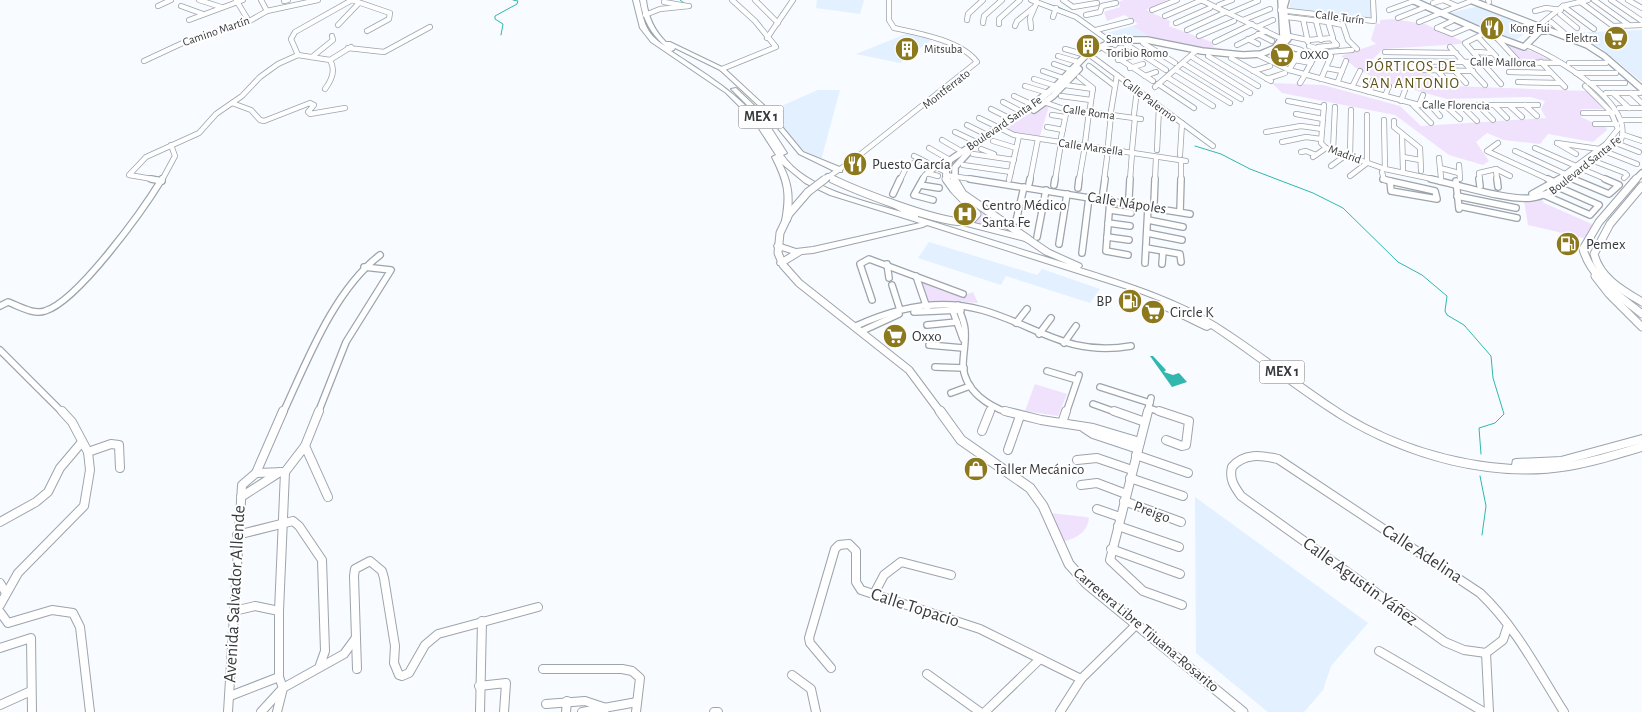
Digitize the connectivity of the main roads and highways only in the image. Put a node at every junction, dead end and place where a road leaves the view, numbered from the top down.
1 (1281, 0) edge
2 (1413, 0) edge
3 (1419, 0) edge
4 (1476, 0) edge
5 (642, 1) edge
6 (1470, 1) edge
7 (1485, 2) edge
8 (1428, 5) junction
9 (1284, 12) junction
10 (1455, 19) junction
11 (1534, 24) junction
12 (1551, 29) junction
13 (1488, 32) junction
14 (1532, 36) junction
15 (660, 38) junction
16 (1287, 41) junction
17 (1118, 44) junction
18 (1522, 45) junction
19 (1088, 54) junction
20 (1194, 54) junction
21 (1259, 55) junction
22 (1641, 88) edge
23 (1042, 102) junction
24 (1001, 128) junction
25 (770, 144) junction
26 (839, 170) road end
27 (1642, 172) edge
28 (948, 174) junction
29 (1640, 190) edge
30 (964, 198) junction
31 (884, 200) junction
32 (887, 211) junction
33 (786, 221) junction
34 (925, 222) junction
35 (962, 222) junction
36 (884, 233) junction
37 (1589, 236) junction
38 (1028, 239) junction
39 (1600, 241) junction
40 (778, 246) junction
41 (799, 252) junction
42 (782, 263) junction
43 (1589, 266) junction
44 (1088, 271) junction
45 (1148, 300) dead end
46 (1642, 302) edge
47 (1642, 314) edge
48 (1642, 327) edge
49 (1231, 335) junction
50 (1642, 439) edge
51 (1642, 447) edge
52 (1243, 712) edge

1 - 9 main road
2 - 8 main road, Boulevard Santa Fe
3 - 8 main road, Boulevard Santa Fe
4 - 7 main road
5 - 15 highway, MEX 1
5 - 25 highway, MEX 1
6 - 7 main road
7 - 11 main road
7 - 11 main road
8 - 10 main road, Boulevard Santa Fe
9 - 16 main road
9 - 16 main road
10 - 13 main road, Boulevard Santa Fe
10 - 13 main road, Boulevard Santa Fe
11 - 12 main road
11 - 12 main road
11 - 14 main road
12 - 14 main road
12 - 22 main road
12 - 22 main road
13 - 18 main road, Boulevard Santa Fe
13 - 18 main road, Boulevard Santa Fe
14 - 18 main road
15 - 26 highway
15 - 34 highway, MEX 1
16 - 21 main road, Boulevard Santa Fe
17 - 19 main road, Boulevard Santa Fe
17 - 19 main road, Boulevard Santa Fe
17 - 20 main road, Boulevard Santa Fe
17 - 20 main road, Boulevard Santa Fe
19 - 23 main road, Boulevard Santa Fe
19 - 23 main road, Boulevard Santa Fe
20 - 21 main road, Boulevard Santa Fe
20 - 21 main road, Boulevard Santa Fe
23 - 24 main road, Boulevard Santa Fe
23 - 24 main road, Boulevard Santa Fe
24 - 28 main road, Boulevard Santa Fe
24 - 28 main road, Boulevard Santa Fe
25 - 32 highway, MEX 1
25 - 33 highway
27 - 37 main road
28 - 30 main road
29 - 39 main road
30 - 35 main road
30 - 38 main road
31 - 33 main road, bridge
31 - 34 highway
31 - 35 main road
32 - 34 highway, MEX 1
32 - 36 highway
33 - 40 main road
34 - 36 highway
34 - 44 highway, MEX 1
34 - 49 highway, MEX 1
35 - 38 highway
36 - 41 highway
37 - 39 main road
37 - 43 main road
38 - 44 highway
39 - 46 main road
40 - 41 highway
40 - 42 main road, Carretera Libre Tijuana-Rosarito
41 - 42 highway
42 - 52 main road, Carretera Libre Tijuana-Rosarito
43 - 47 main road
43 - 48 main road
44 - 50 highway, MEX 1
45 - 49 highway
49 - 51 highway, MEX 1

